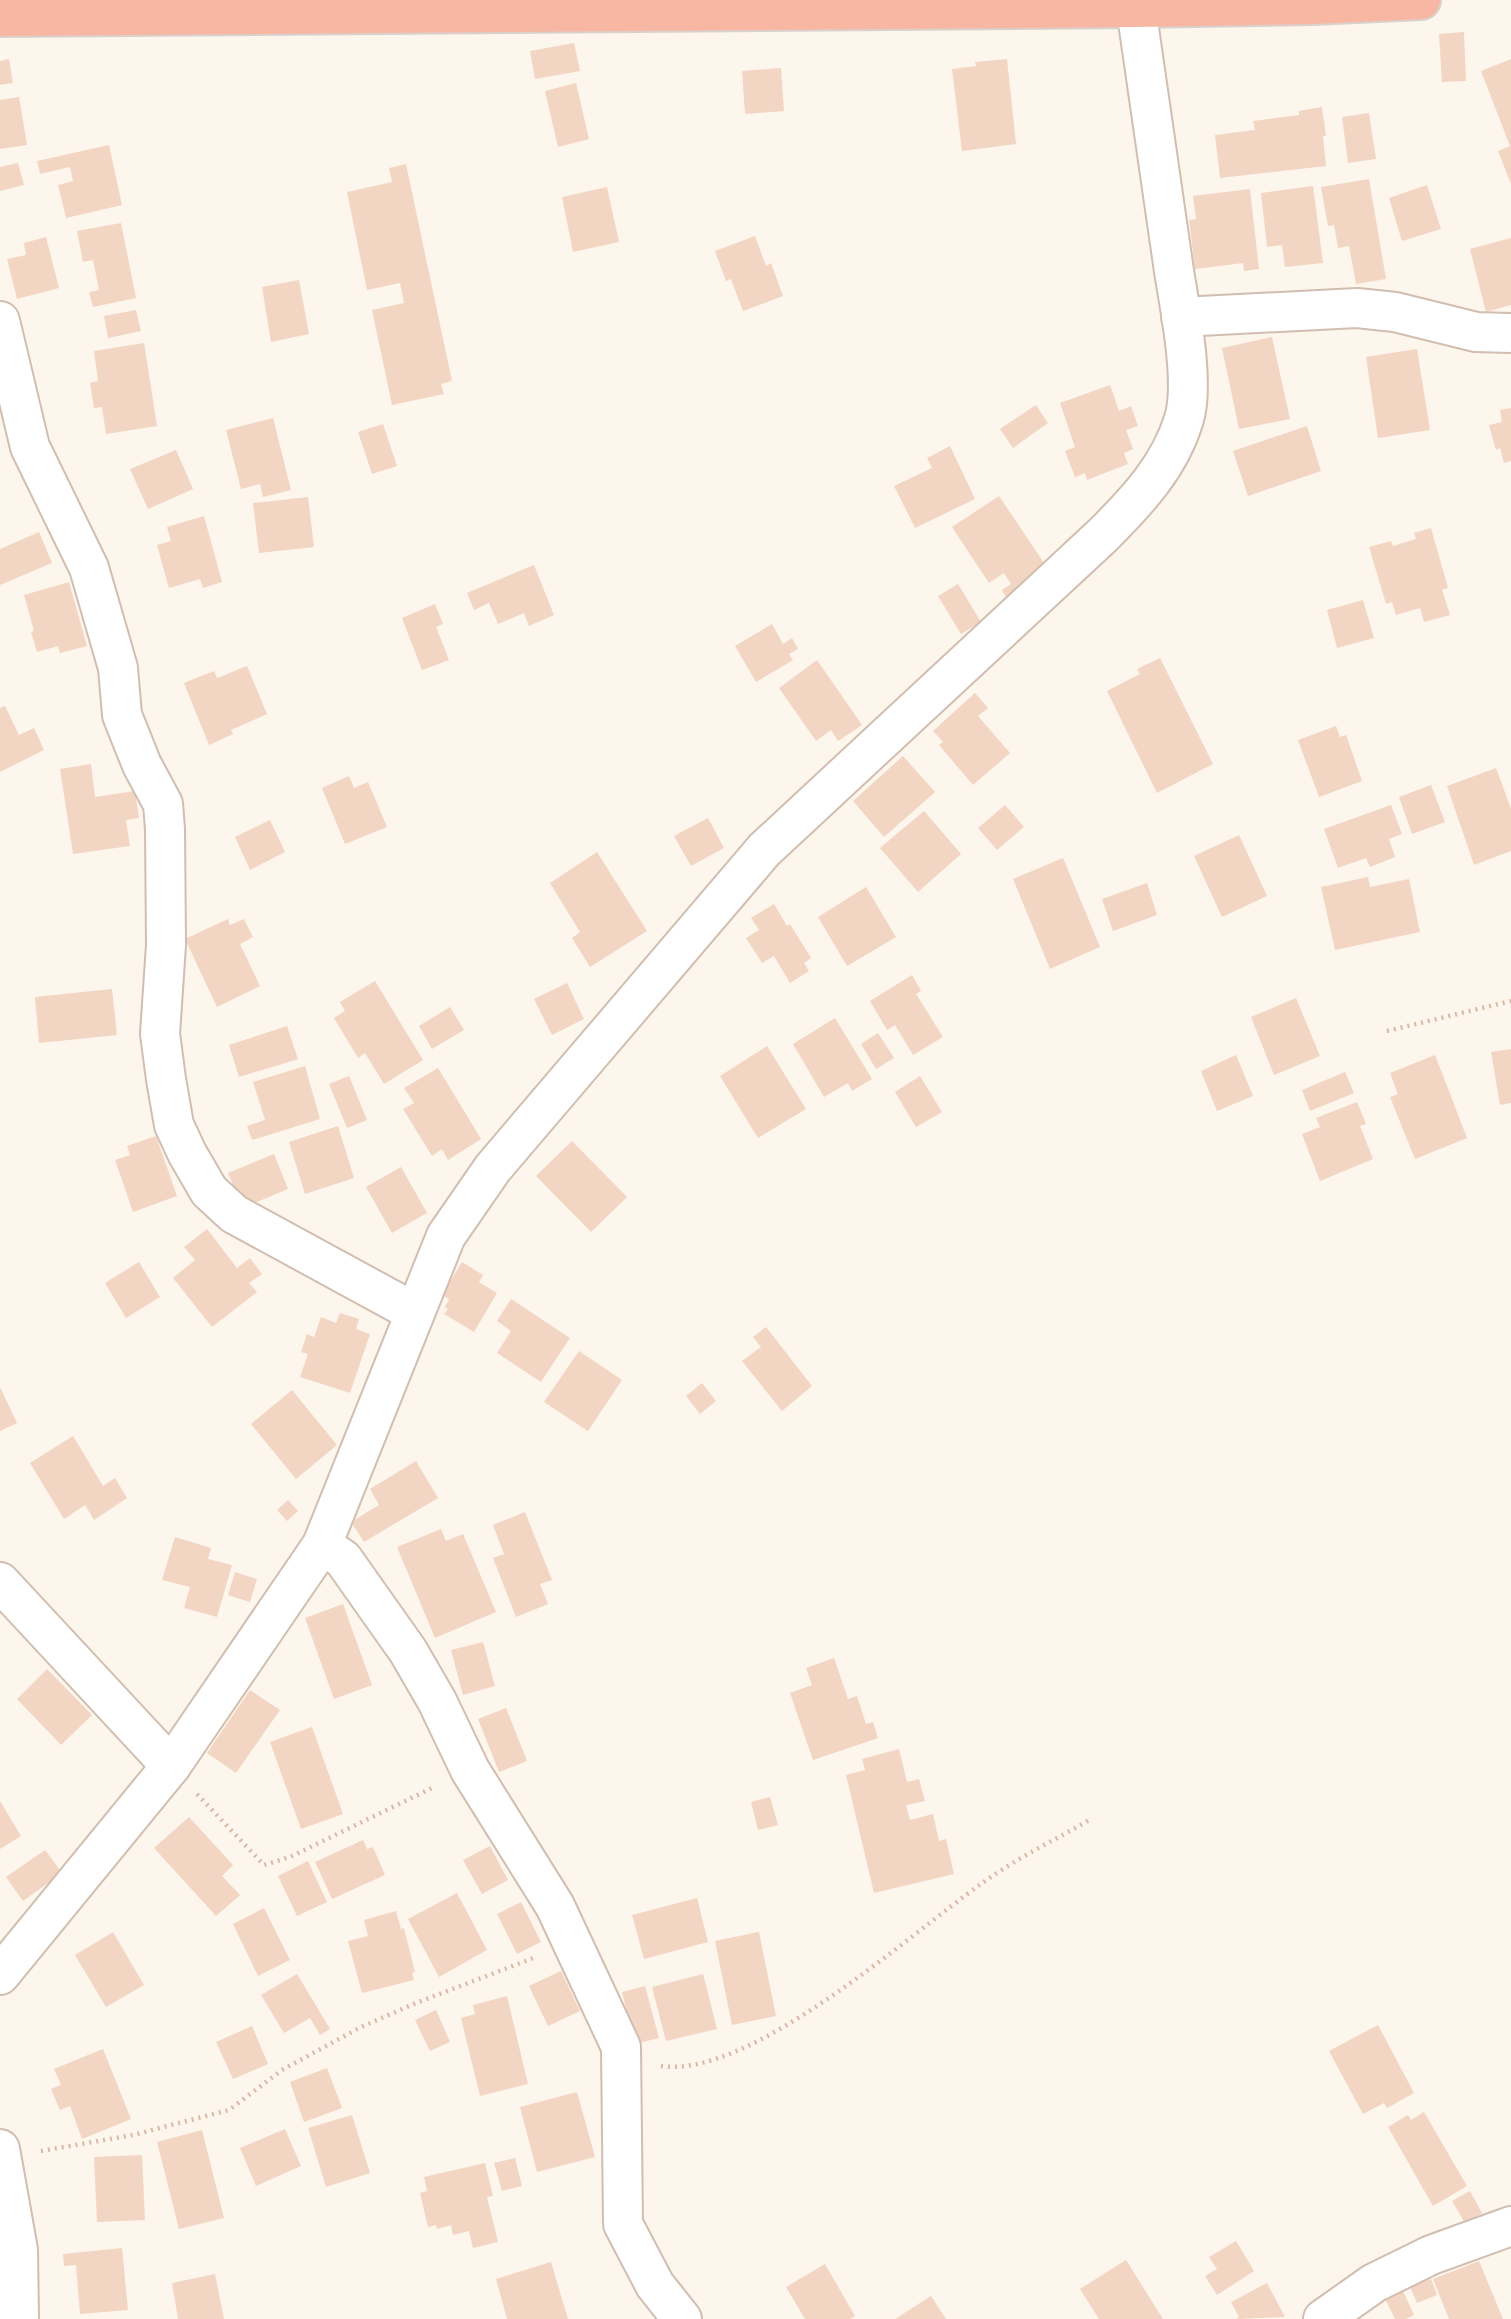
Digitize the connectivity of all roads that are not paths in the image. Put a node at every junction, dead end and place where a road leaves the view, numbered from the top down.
1 (1421, 0) edge
2 (1087, 4) edge
3 (296, 7) edge
4 (1136, 8) junction
5 (0, 17) edge
6 (1181, 317) junction
7 (0, 321) edge
8 (1511, 333) edge
9 (414, 1312) junction
10 (322, 1545) junction
11 (0, 1582) edge
12 (172, 1766) junction
13 (0, 1975) edge
14 (1, 2154) edge
15 (1511, 2226) edge
16 (19, 2319) edge
17 (682, 2319) edge
18 (1323, 2319) edge

1 - 4 highway
2 - 3 highway
2 - 4 highway
3 - 5 highway
4 - 6 street
6 - 8 street
6 - 9 street
7 - 9 street
9 - 10 street
10 - 12 street
10 - 17 street
11 - 12 street
12 - 13 street
14 - 16 street
15 - 18 street

